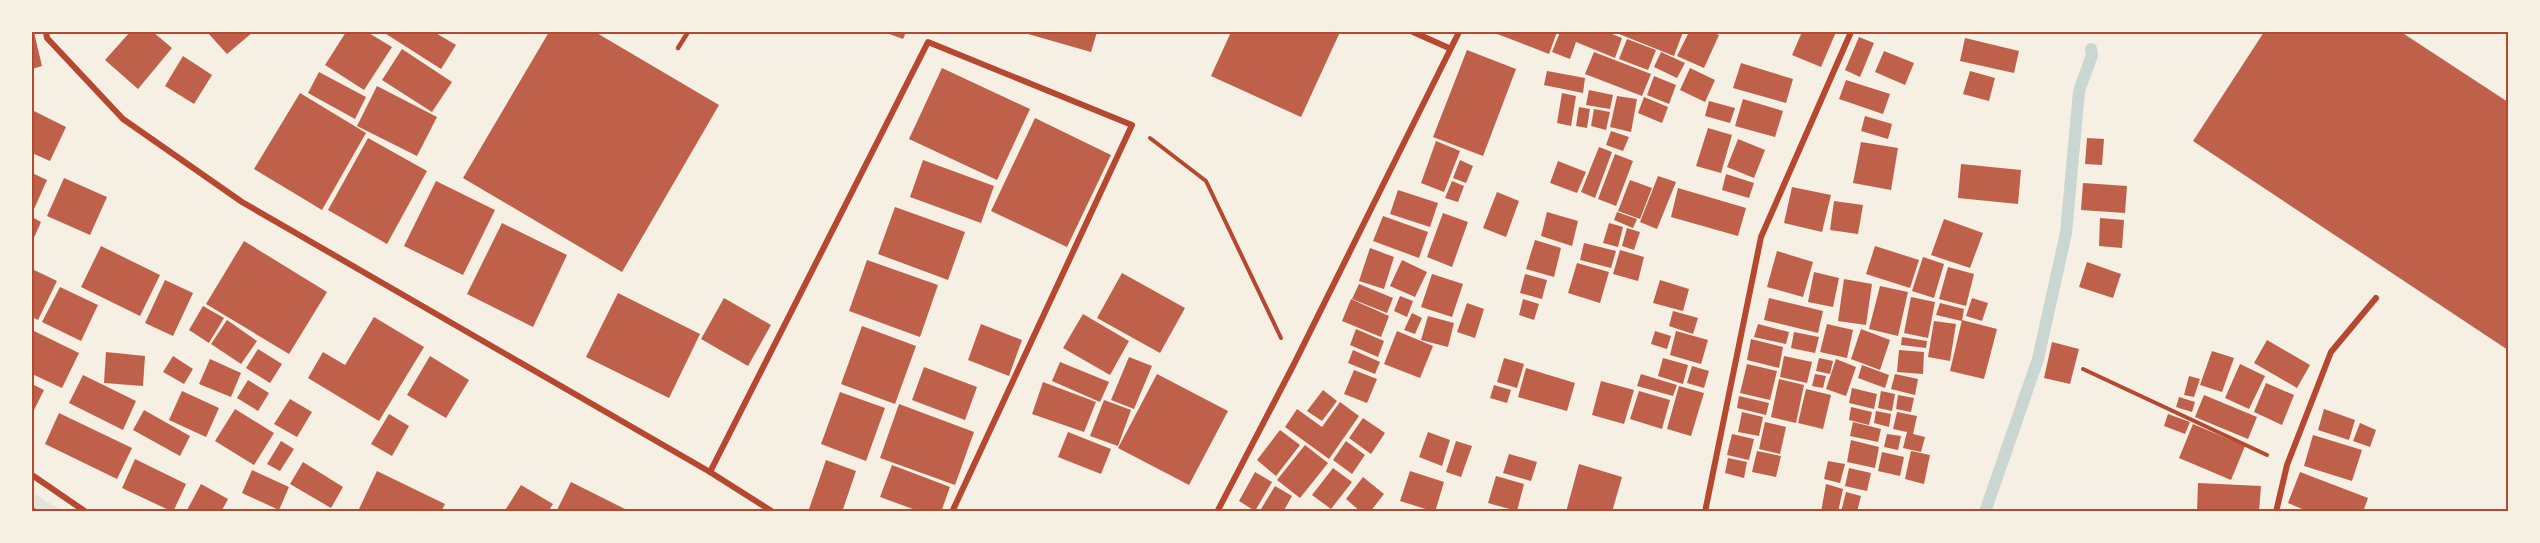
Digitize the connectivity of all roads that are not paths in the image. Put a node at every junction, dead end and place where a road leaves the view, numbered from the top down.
1 (46, 32) edge
2 (688, 32) edge
3 (1413, 32) edge
4 (1459, 32) edge
5 (1851, 32) edge
6 (678, 48) dead end
7 (1449, 48) junction
8 (2376, 297) dead end
9 (710, 472) junction
10 (32, 475) edge
11 (32, 509) edge
12 (36, 512) edge
13 (87, 512) edge
14 (773, 512) edge
15 (952, 512) edge
16 (1217, 512) edge
17 (1705, 512) edge
18 (2276, 512) edge

1 - 9 street
2 - 6 lane
3 - 7 street
4 - 7 street
5 - 17 street
7 - 16 street
8 - 18 street
9 - 14 street
9 - 15 street
10 - 13 street
11 - 12 lane

